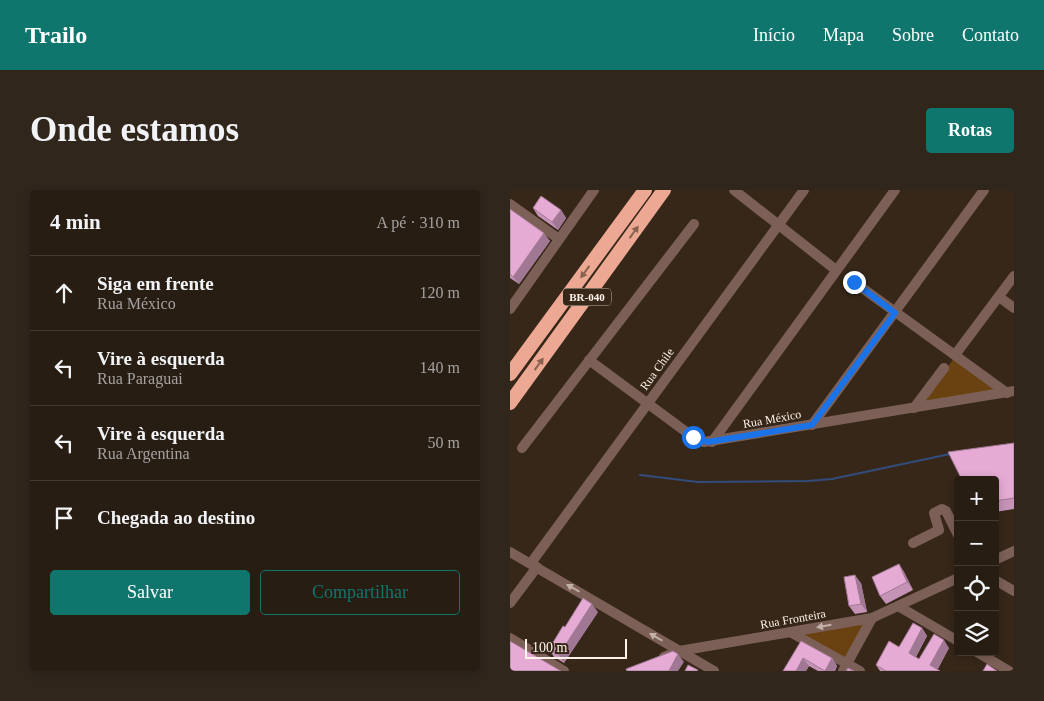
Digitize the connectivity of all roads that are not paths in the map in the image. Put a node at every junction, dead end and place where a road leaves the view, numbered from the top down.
1 (594, 190) edge
2 (645, 190) edge
3 (664, 190) edge
4 (734, 190) edge
5 (804, 190) edge
6 (895, 190) edge
7 (984, 190) edge
8 (510, 204) edge
9 (694, 224) dead end
10 (778, 226) junction
11 (559, 239) junction
12 (836, 270) junction
13 (1014, 276) edge
14 (854, 282) dead end
15 (998, 297) junction
16 (512, 304) edge
17 (1014, 308) edge
18 (895, 313) junction
19 (955, 354) junction
20 (589, 360) junction
21 (944, 368) dead end
22 (510, 374) edge
23 (1010, 392) edge
24 (510, 403) edge
25 (648, 403) junction
26 (914, 408) junction
27 (812, 425) junction
28 (712, 442) junction
29 (522, 448) dead end
30 (954, 527) edge
31 (913, 543) dead end
32 (1014, 551) edge
33 (510, 552) edge
34 (999, 558) edge
35 (534, 565) junction
36 (954, 580) edge
37 (999, 582) edge
38 (1014, 590) edge
39 (510, 603) edge
40 (898, 606) junction
41 (872, 618) junction
42 (790, 632) junction
43 (510, 638) edge
44 (954, 639) edge
45 (679, 651) junction
46 (984, 656) edge
47 (654, 661) edge
48 (846, 667) edge
49 (564, 671) edge
50 (714, 671) edge
51 (860, 671) edge
52 (1009, 671) edge

1 - 11 street
2 -> 22 highway, BR-040
24 -> 3 highway, BR-040
4 - 10 street
5 - 10 street, Rua Chile
6 - 12 street
7 - 18 street
8 - 11 street
9 - 20 street
10 - 12 street
10 - 25 street, Rua Chile
11 - 16 street
12 - 28 street
13 - 15 street
14 - 18 street
15 - 17 street
15 - 19 street
18 - 19 street
18 - 27 street
19 - 23 street
20 - 25 street, Rua México
20 - 29 street
21 - 26 street
23 - 26 street, Rua México
25 - 28 street, Rua México
25 - 35 street, Rua Chile
26 - 27 street, Rua México
27 - 28 street, Rua México
30 - 31 street
32 - 34 street
33 - 35 street
35 - 39 street, Rua Chile
45 -> 35 street
36 - 40 street, Rua Fronteira
37 - 38 street
40 - 41 street, Rua Fronteira
40 - 44 street
41 -> 42 street, Rua Fronteira
41 - 48 street
42 - 45 street, Rua Fronteira
42 - 48 street
43 - 49 street
45 - 47 street, Rua Fronteira
45 - 50 street
46 - 52 street
48 - 51 street

